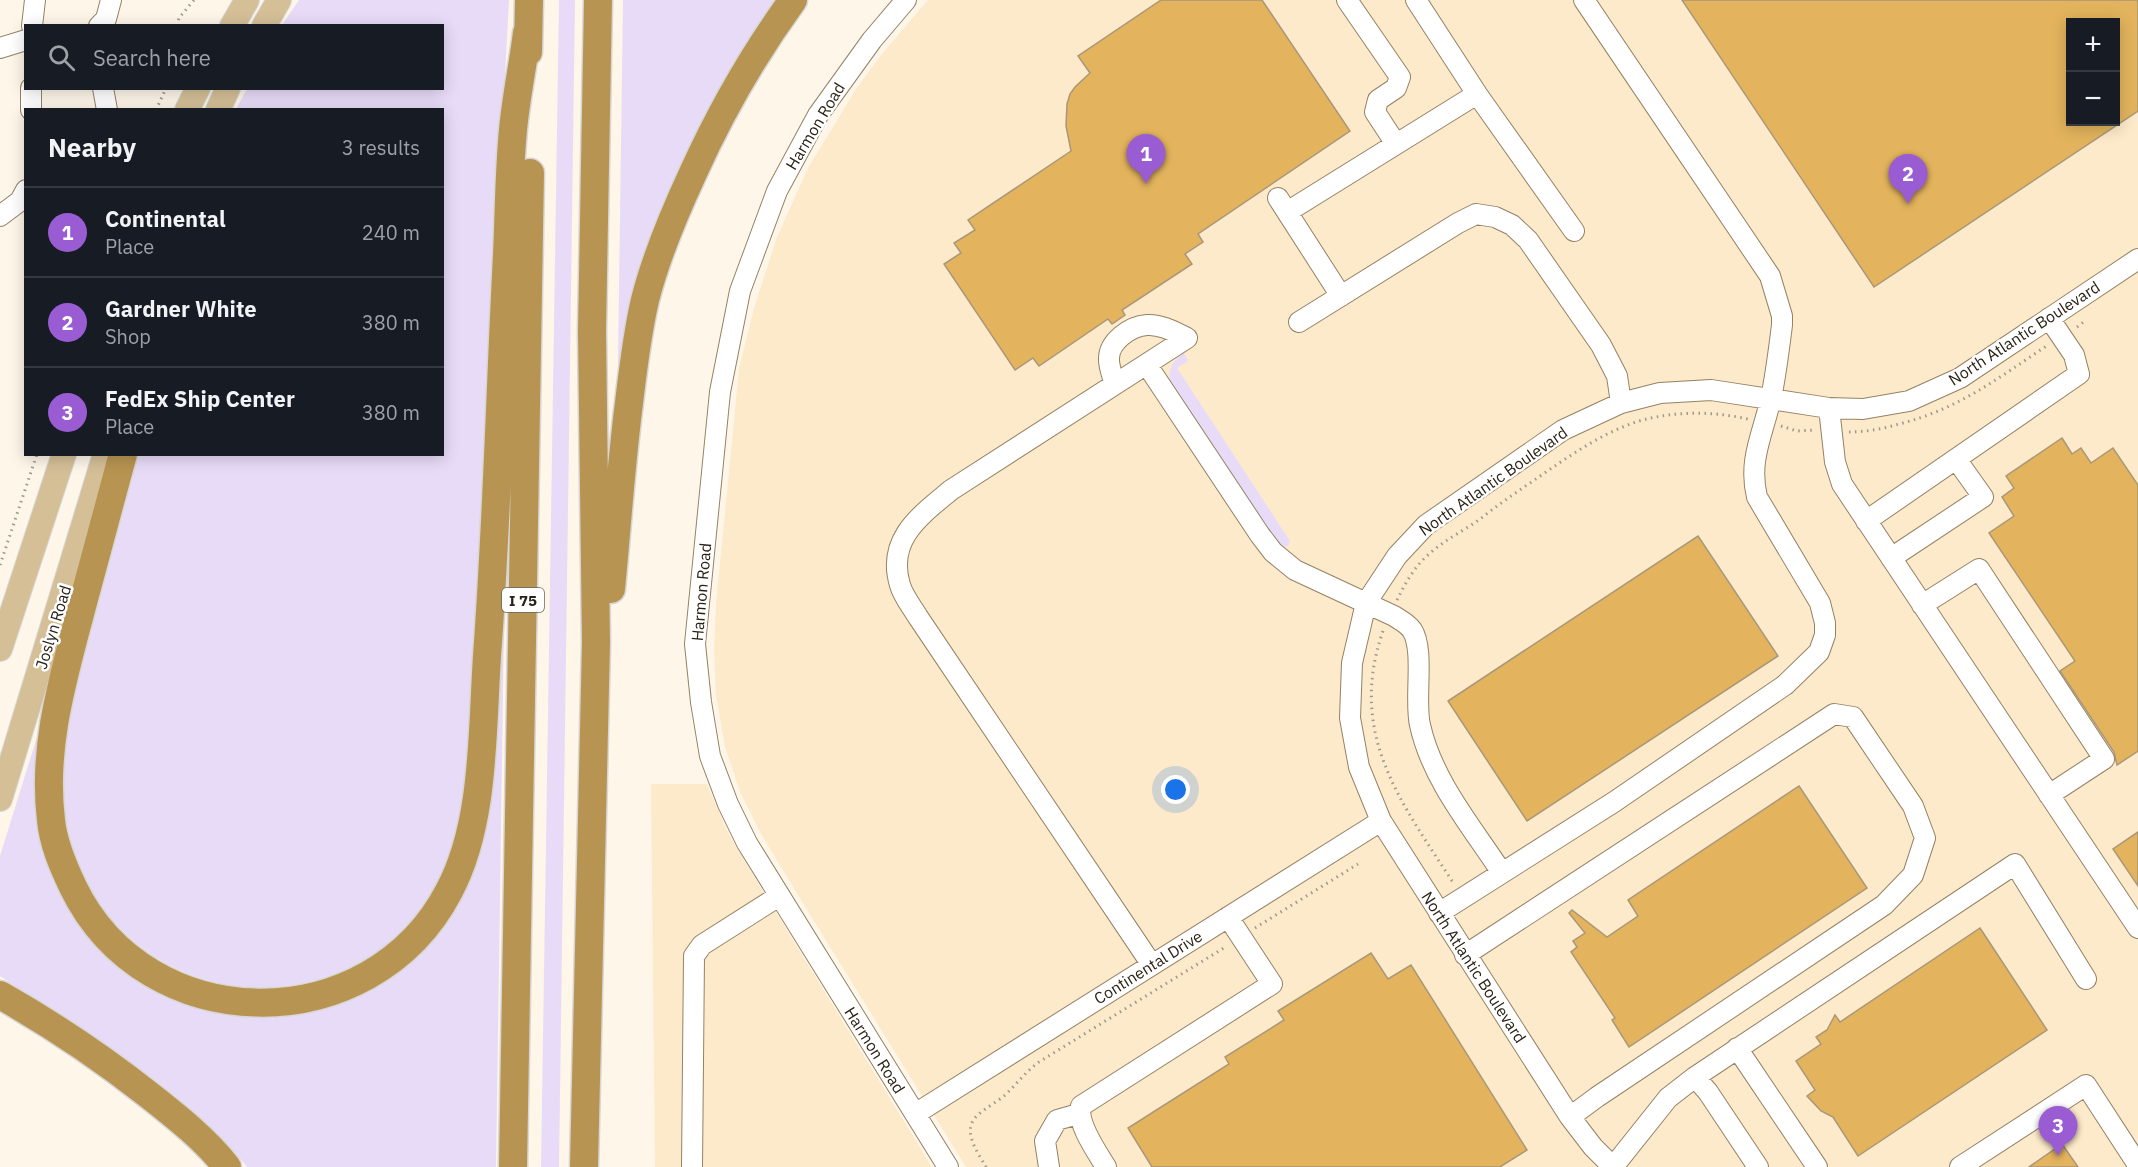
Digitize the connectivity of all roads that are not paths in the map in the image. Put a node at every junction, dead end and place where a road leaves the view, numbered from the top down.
1 (34, 0) edge
2 (111, 0) edge
3 (279, 0) edge
4 (529, 0) edge
5 (598, 0) edge
6 (793, 0) edge
7 (906, 0) edge
8 (1347, 0) edge
9 (1416, 0) edge
10 (1584, 0) edge
11 (244, 2) edge
12 (32, 24) edge
13 (101, 24) edge
14 (233, 24) edge
15 (257, 24) edge
16 (265, 24) edge
17 (527, 33) junction
18 (24, 41) edge
19 (0, 48) edge
20 (31, 90) edge
21 (102, 90) edge
22 (197, 90) edge
23 (227, 90) edge
24 (1477, 94) junction
25 (31, 108) edge
26 (107, 108) edge
27 (188, 108) edge
28 (219, 108) edge
29 (1396, 144) junction
30 (24, 194) edge
31 (0, 216) edge
32 (1574, 231) dead end
33 (2138, 259) edge
34 (1341, 296) junction
35 (2049, 318) junction
36 (1299, 322) dead end
37 (1147, 365) junction
38 (1114, 383) junction
39 (1770, 399) junction
40 (1621, 403) junction
41 (1829, 408) junction
42 (63, 456) edge
43 (104, 456) edge
44 (122, 456) edge
45 (1956, 459) junction
46 (1866, 521) junction
47 (1891, 558) junction
48 (1366, 603) junction
49 (1922, 605) junction
50 (596, 643) junction
51 (0, 649) edge
52 (2049, 795) junction
53 (0, 799) edge
54 (1381, 821) junction
55 (1502, 873) junction
56 (780, 896) junction
57 (1439, 913) junction
58 (1228, 917) junction
59 (2138, 928) edge
60 (1465, 955) junction
61 (1152, 965) junction
62 (2086, 979) dead end
63 (0, 995) edge
64 (1737, 1048) junction
65 (1695, 1077) junction
66 (915, 1114) junction
67 (1078, 1114) junction
68 (1570, 1117) junction
69 (2138, 1165) edge
70 (227, 1167) edge
71 (513, 1167) edge
72 (584, 1167) edge
73 (692, 1167) edge
74 (948, 1167) edge
75 (1049, 1167) edge
76 (1106, 1167) edge
77 (1613, 1167) edge
78 (1758, 1167) edge
79 (1817, 1167) edge
80 (1960, 1167) edge

1 - 12 street
2 - 13 street
3 - 16 main road
4 - 17 highway, I 75
5 - 50 highway
6 - 50 highway
7 - 56 street, Harmon Road
8 - 29 street
9 - 24 street
10 - 39 street
11 - 14 main road
11 - 15 street
17 - 44 highway
17 - 71 highway, I 75
18 - 19 street
20 - 25 street
21 - 26 street
22 - 27 main road
23 - 28 main road
24 - 29 street
24 - 32 street
29 - 34 street
30 - 31 street
33 - 35 street, North Atlantic Boulevard
34 - 36 street
34 - 40 street
35 - 41 street, North Atlantic Boulevard
35 - 45 street
37 - 38 street
37 - 38 street
37 - 48 street
38 - 61 street
39 - 40 street, North Atlantic Boulevard
39 - 41 street, North Atlantic Boulevard
39 - 55 street
40 - 48 street, North Atlantic Boulevard
41 - 46 street
42 - 51 main road
43 - 53 main road, Joslyn Road
45 - 46 street
45 - 47 street
46 - 47 street
47 - 49 street
48 - 54 street, North Atlantic Boulevard
48 - 55 street
49 - 52 street
49 - 52 street
50 - 72 highway
52 - 59 street
54 - 57 street, North Atlantic Boulevard
54 - 58 street, Continental Drive
55 - 57 street
56 - 66 street, Harmon Road
56 - 73 street
57 - 60 street, North Atlantic Boulevard
58 - 61 street, Continental Drive
58 - 67 street
60 - 68 street, North Atlantic Boulevard
60 - 68 street
61 - 66 street, Continental Drive
62 - 64 street
63 - 70 highway
64 - 65 street
64 - 79 street
65 - 77 street
65 - 78 street
66 - 74 street, Harmon Road
67 - 75 street
67 - 76 street
68 - 77 street, North Atlantic Boulevard
69 - 80 street

